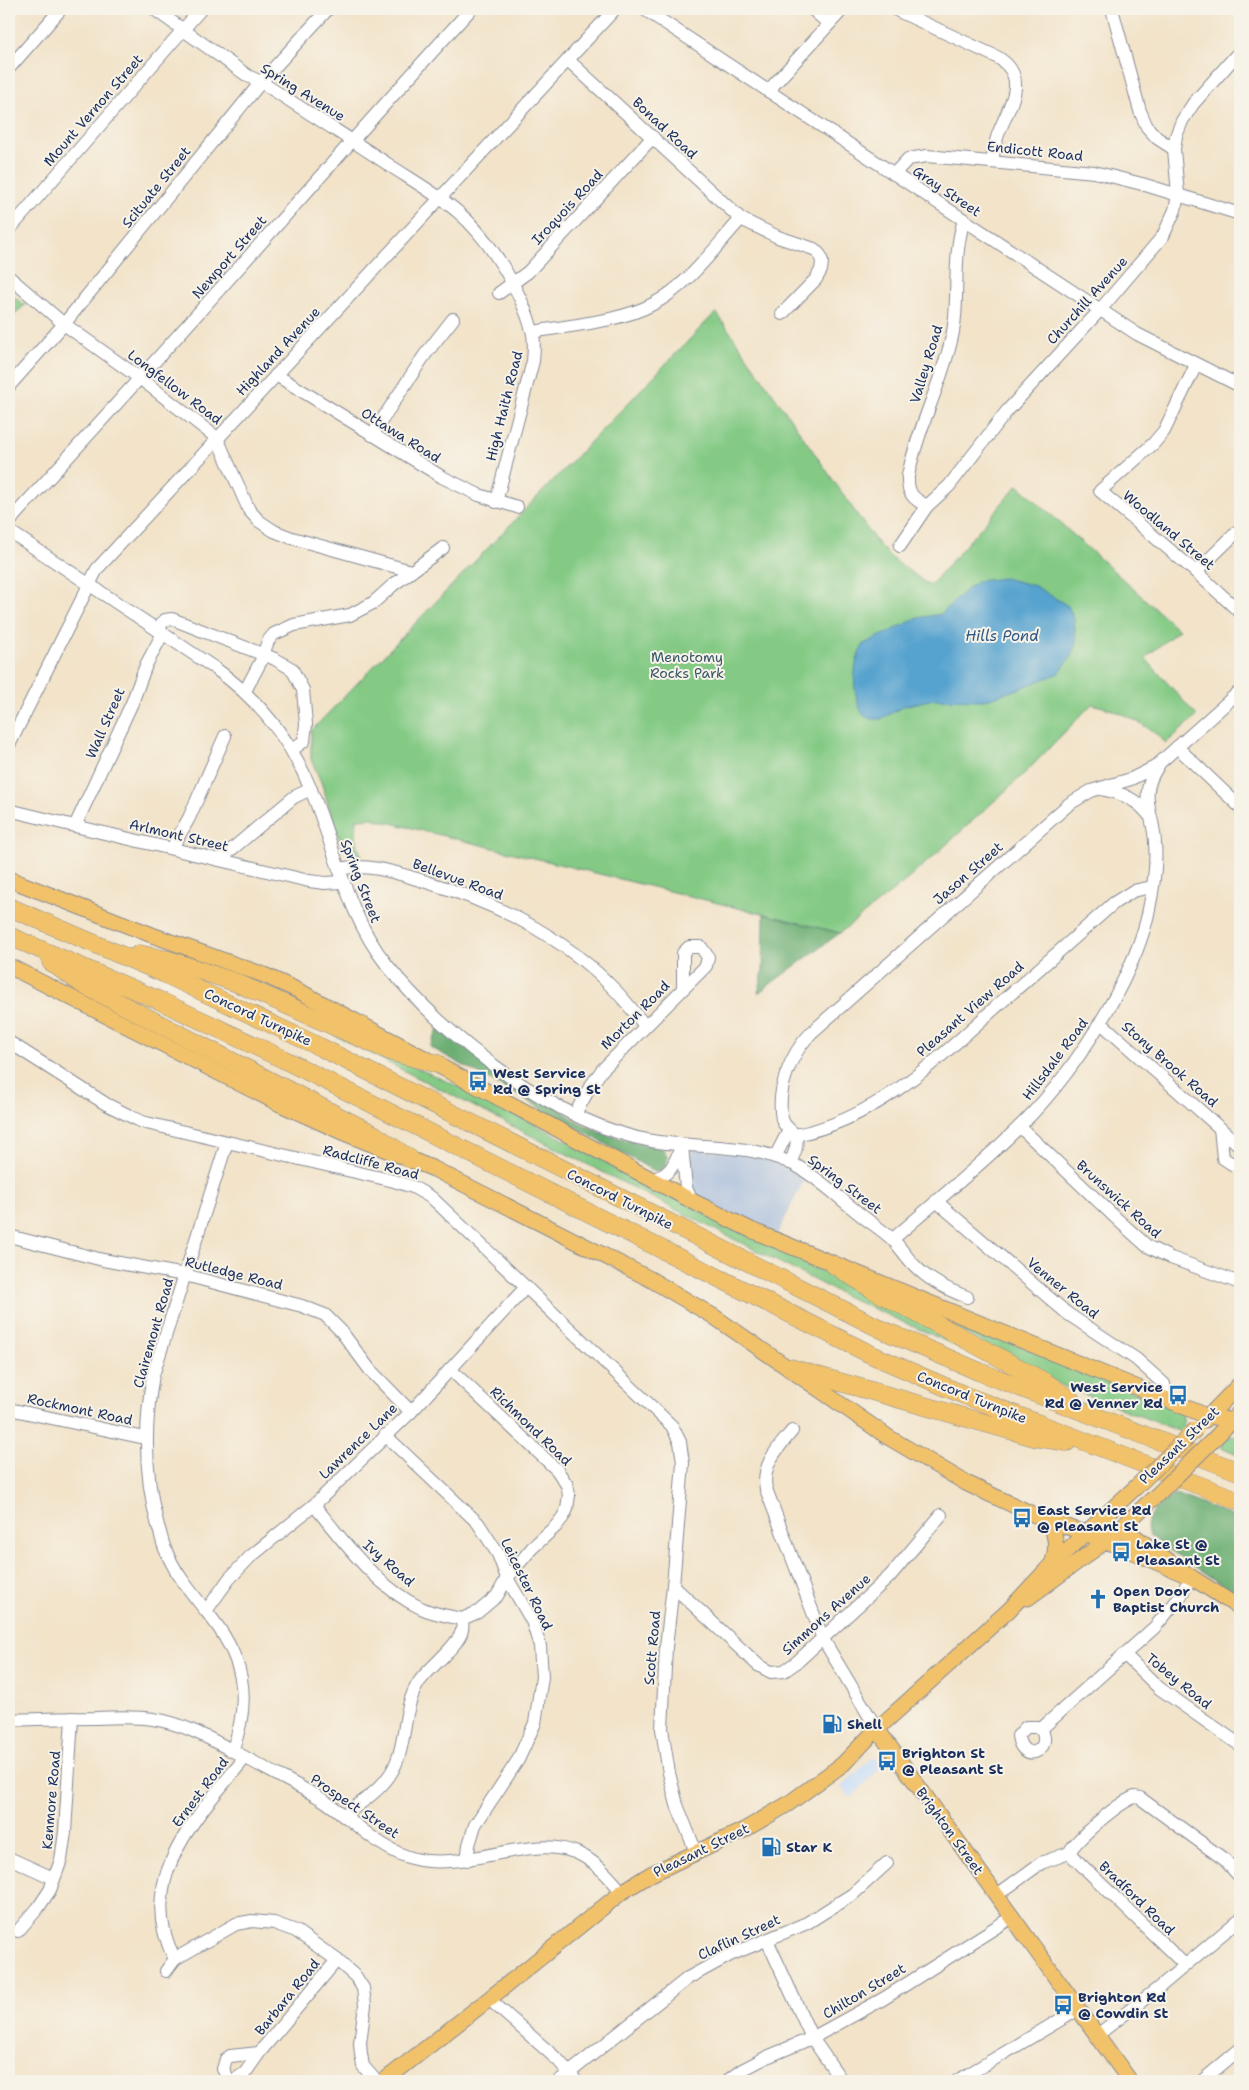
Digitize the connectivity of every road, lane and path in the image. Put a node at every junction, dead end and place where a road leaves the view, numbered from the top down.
1 (61, 9) edge
2 (154, 9) edge
3 (201, 9) edge
4 (328, 9) edge
5 (471, 9) edge
6 (615, 9) edge
7 (644, 9) edge
8 (812, 9) edge
9 (844, 9) edge
10 (894, 9) edge
11 (1118, 12) edge
12 (829, 24) junction
13 (183, 30) junction
14 (1240, 51) edge
15 (568, 60) junction
16 (9, 68) edge
17 (261, 82) junction
18 (768, 92) junction
19 (653, 137) junction
20 (352, 140) junction
21 (1174, 149) junction
22 (992, 162) junction
23 (894, 174) junction
24 (1178, 194) junction
25 (440, 198) junction
26 (1240, 214) edge
27 (741, 219) junction
28 (964, 220) junction
29 (9, 230) edge
30 (9, 277) edge
31 (512, 284) junction
32 (499, 293) dead end
33 (1100, 310) junction
34 (782, 314) dead end
35 (453, 318) dead end
36 (64, 324) junction
37 (533, 332) junction
38 (1196, 365) junction
39 (276, 375) junction
40 (141, 379) junction
41 (9, 386) edge
42 (1240, 386) edge
43 (372, 435) junction
44 (217, 438) junction
45 (496, 502) junction
46 (927, 506) junction
47 (517, 507) dead end
48 (9, 524) edge
49 (1240, 529) edge
50 (9, 531) edge
51 (900, 546) dead end
52 (442, 548) dead end
53 (411, 571) junction
54 (1196, 572) junction
55 (88, 583) junction
56 (1240, 612) edge
57 (160, 631) junction
58 (264, 655) junction
59 (245, 691) junction
60 (1240, 691) edge
61 (225, 736) dead end
62 (9, 745) edge
63 (1177, 747) junction
64 (292, 750) junction
65 (1159, 764) junction
66 (311, 789) junction
67 (1096, 789) junction
68 (1240, 807) edge
69 (9, 810) edge
70 (1149, 815) junction
71 (75, 826) junction
72 (172, 848) junction
73 (219, 860) junction
74 (339, 869) junction
75 (9, 878) edge
76 (343, 882) junction
77 (1152, 887) junction
78 (9, 907) edge
79 (15, 939) edge
80 (102, 946) junction
81 (9, 966) edge
82 (684, 988) dead end
83 (1101, 1023) junction
84 (645, 1026) junction
85 (9, 1042) edge
86 (438, 1064) junction
87 (575, 1114) junction
88 (1020, 1127) junction
89 (1220, 1128) junction
90 (792, 1132) junction
91 (226, 1142) junction
92 (682, 1145) junction
93 (1240, 1146) edge
94 (775, 1157) junction
95 (410, 1159) junction
96 (1240, 1160) edge
97 (790, 1163) junction
98 (651, 1179) junction
99 (692, 1201) junction
100 (936, 1201) junction
101 (9, 1236) edge
102 (893, 1239) junction
103 (834, 1265) junction
104 (185, 1275) junction
105 (1240, 1283) edge
106 (526, 1287) junction
107 (967, 1297) dead end
108 (790, 1368) junction
109 (450, 1369) junction
110 (1240, 1384) edge
111 (1165, 1398) junction
112 (9, 1409) edge
113 (411, 1412) junction
114 (1209, 1416) junction
115 (1097, 1417) junction
116 (1237, 1419) edge
117 (792, 1431) dead end
118 (385, 1435) junction
119 (146, 1438) junction
120 (680, 1442) joint
121 (1097, 1446) junction
122 (1240, 1472) edge
123 (1240, 1501) edge
124 (314, 1505) junction
125 (941, 1515) dead end
126 (1045, 1519) junction
127 (1091, 1528) junction
128 (1121, 1528) junction
129 (1106, 1541) junction
130 (1052, 1564) junction
131 (1191, 1577) junction
132 (508, 1578) junction
133 (673, 1586) junction
134 (1240, 1608) edge
135 (1009, 1610) junction
136 (206, 1611) junction
137 (462, 1619) junction
138 (823, 1639) junction
139 (1125, 1655) junction
140 (72, 1718) junction
141 (9, 1720) edge
142 (1041, 1729) dead end
143 (877, 1730) junction
144 (1240, 1745) edge
145 (232, 1751) junction
146 (245, 1758) junction
147 (343, 1816) junction
148 (696, 1852) junction
149 (1069, 1853) junction
150 (9, 1858) edge
151 (467, 1860) junction
152 (887, 1863) dead end
153 (1240, 1877) edge
154 (53, 1878) junction
155 (622, 1892) junction
156 (997, 1895) junction
157 (1012, 1917) junction
158 (1240, 1919) edge
159 (18, 1931) dead end
160 (767, 1940) junction
161 (176, 1959) junction
162 (337, 1960) junction
163 (1185, 1965) junction
164 (166, 1971) dead end
165 (489, 2000) junction
166 (1078, 2010) junction
167 (1096, 2036) junction
168 (812, 2038) junction
169 (1240, 2049) edge
170 (259, 2053) dead end
171 (573, 2077) edge
172 (376, 2081) edge
173 (384, 2081) edge
174 (559, 2081) edge
175 (727, 2081) edge
176 (842, 2081) edge
177 (957, 2081) edge
178 (1130, 2081) edge
179 (1202, 2081) edge

1 - 16 street
2 - 13 street, Spring Avenue
3 - 13 street, Mount Vernon Street
4 - 17 street, Scituate Street
5 - 20 street, Newport Street
6 - 15 street, Highland Avenue
7 - 18 street, Gray Street
8 - 12 street
9 - 12 street
10 - 22 street
11 - 21 street
12 - 18 street
13 - 17 street, Spring Avenue
13 - 29 street, Mount Vernon Street
14 - 21 street, Churchill Avenue
15 - 19 street, Bonad Road
15 - 25 street, Highland Avenue
17 - 20 street, Spring Avenue
17 - 36 street, Scituate Street
18 - 23 street, Gray Street
19 - 27 street, Bonad Road
19 - 31 street, Iroquois Road
20 - 25 street, Spring Avenue
20 - 40 street, Newport Street
21 - 24 street, Churchill Avenue
22 - 23 street, Endicott Road
22 - 24 street, Endicott Road
23 - 28 street, Gray Street
24 - 26 street, Endicott Road
24 - 33 street, Churchill Avenue
25 - 31 street, High Haith Road
25 - 39 street, Highland Avenue
27 - 34 street, Bonad Road
27 - 37 street
28 - 33 street, Gray Street
28 - 46 street, Valley Road
30 - 36 street, Longfellow Road
31 - 32 street, Iroquois Road
31 - 37 street, High Haith Road
33 - 38 street, Gray Street
33 - 46 street, Churchill Avenue
35 - 43 street
36 - 40 street, Longfellow Road
36 - 41 street, Scituate Street
37 - 45 street, High Haith Road
38 - 42 street, Gray Street
38 - 54 street, Woodland Street
39 - 43 street, Ottawa Road
39 - 44 street, Highland Avenue
40 - 44 street, Longfellow Road
40 - 48 street, Newport Street
43 - 45 street, Ottawa Road
44 - 53 street, Longfellow Road
44 - 55 street, Highland Avenue
45 - 47 street, Ottawa Road
46 - 51 street, Churchill Avenue
49 - 54 street
50 - 55 street, Spring Street
52 - 53 street
53 - 58 street
54 - 56 street, Woodland Street
55 - 57 street, Spring Street
55 - 62 street, Highland Avenue
57 - 58 street
57 - 59 street, Spring Street
57 - 71 street, Wall Street
58 - 59 street
58 - 64 street
59 - 64 street, Spring Street
60 - 63 street, Jason Street
61 - 72 street
63 - 65 street, Jason Street
63 - 68 street
64 - 66 street, Spring Street
65 - 67 street, Jason Street
65 - 70 street, Hillsdale Road
66 - 73 street
66 - 74 street, Spring Street
67 - 70 street
67 - 90 street, Jason Street
69 - 71 street, Arlmont Street
70 - 77 street, Hillsdale Road
71 - 72 street, Arlmont Street
72 - 73 street, Arlmont Street
73 - 76 street, Arlmont Street
74 - 76 street, Spring Street
74 - 84 street, Bellevue Road
75 - 86 main road
76 - 87 street, Spring Street
77 - 83 street, Hillsdale Road
77 - 90 street, Pleasant View Road
78 - 80 highway, Concord Turnpike
79 - 95 highway
79 - 121 highway, Concord Turnpike
80 - 86 highway
80 - 115 highway, Concord Turnpike
81 - 95 main road
82 - 84 street, Morton Road
83 - 88 street, Hillsdale Road
83 - 89 street, Stony Brook Road
84 - 87 street, Morton Road
85 - 91 street, Radcliffe Road
86 - 98 main road
87 - 92 street, Spring Street
88 - 100 street, Hillsdale Road
88 - 105 street, Brunswick Road
89 - 93 street, Stony Brook Road
89 - 96 street, Stony Brook Road
90 - 94 street
90 - 97 street, Jason Street
91 - 104 street, Clairemont Road
91 - 106 street, Radcliffe Road
92 - 94 street, Spring Street
92 - 98 street
92 - 99 street
94 - 97 street, Spring Street
95 - 108 main road
97 - 102 street, Spring Street
98 - 99 main road
99 - 103 main road
100 - 102 street, Hillsdale Road
100 - 111 street, Venner Road
101 - 104 street, Rutledge Road
102 - 107 street, Spring Street
103 - 111 main road
103 - 115 highway
104 - 113 street, Rutledge Road
104 - 119 street, Clairemont Road
106 - 109 street, Lawrence Lane
106 - 120 street, Radcliffe Road
108 - 121 highway
108 - 126 main road
109 - 113 street, Lawrence Lane
109 - 132 street, Richmond Road
110 - 114 main road, Pleasant Street
111 - 114 main road
112 - 119 street, Rockmont Road
113 - 118 street, Lawrence Lane
114 - 116 main road
114 - 127 main road, Pleasant Street, bridge
115 - 122 highway, Concord Turnpike
116 - 128 main road, Pleasant Street, bridge
117 - 138 street, Brighton Street
118 - 124 street, Lawrence Lane
118 - 132 street, Leicester Road
119 - 136 street, Clairemont Road
120 - 133 street, Scott Road
121 - 123 highway, Concord Turnpike
124 - 136 street, Lawrence Lane
124 - 137 street, Ivy Road
125 - 138 street, Simmons Avenue
126 - 127 main road
126 - 130 main road
127 - 128 main road
127 - 129 main road
127 - 130 main road, Pleasant Street
128 - 129 main road, Pleasant Street
128 - 131 main road
129 - 131 main road
129 - 135 main road, Pleasant Street
130 - 135 main road, Pleasant Street
131 - 134 main road
131 - 139 street
132 - 137 street, Richmond Road
132 - 151 street, Leicester Road
133 - 138 street, Simmons Avenue
133 - 148 street, Scott Road
135 - 143 main road, Pleasant Street
136 - 145 street, Clairemont Road
137 - 147 street
138 - 143 street, Brighton Street
139 - 142 street
139 - 144 street, Tobey Road
140 - 141 street, Prospect Street
140 - 145 street, Prospect Street
140 - 154 street, Kenmore Road
143 - 148 main road, Pleasant Street
143 - 156 main road, Brighton Street
145 - 146 street, Prospect Street
146 - 147 street, Prospect Street
146 - 161 street, Ernest Road
147 - 151 street, Prospect Street
148 - 155 main road, Pleasant Street
149 - 153 street
149 - 156 street
149 - 163 street, Bradford Road
150 - 154 street
151 - 155 street, Prospect Street
152 - 160 street, Claflin Street
154 - 159 street, Kenmore Road
155 - 165 main road, Pleasant Street
156 - 157 main road, Brighton Street
157 - 166 main road, Brighton Street
157 - 168 street, Chilton Street
158 - 163 street
160 - 168 street
160 - 171 street, Claflin Street
161 - 162 street
161 - 164 street
162 - 170 street, Barbara Road
162 - 172 street
163 - 167 street
165 - 171 street
165 - 173 main road, Pleasant Street
166 - 167 main road, Brighton Street
166 - 177 street
167 - 178 main road, Brighton Street
168 - 175 street, Chilton Street
168 - 176 street
169 - 179 street
171 - 174 street, Claflin Street

